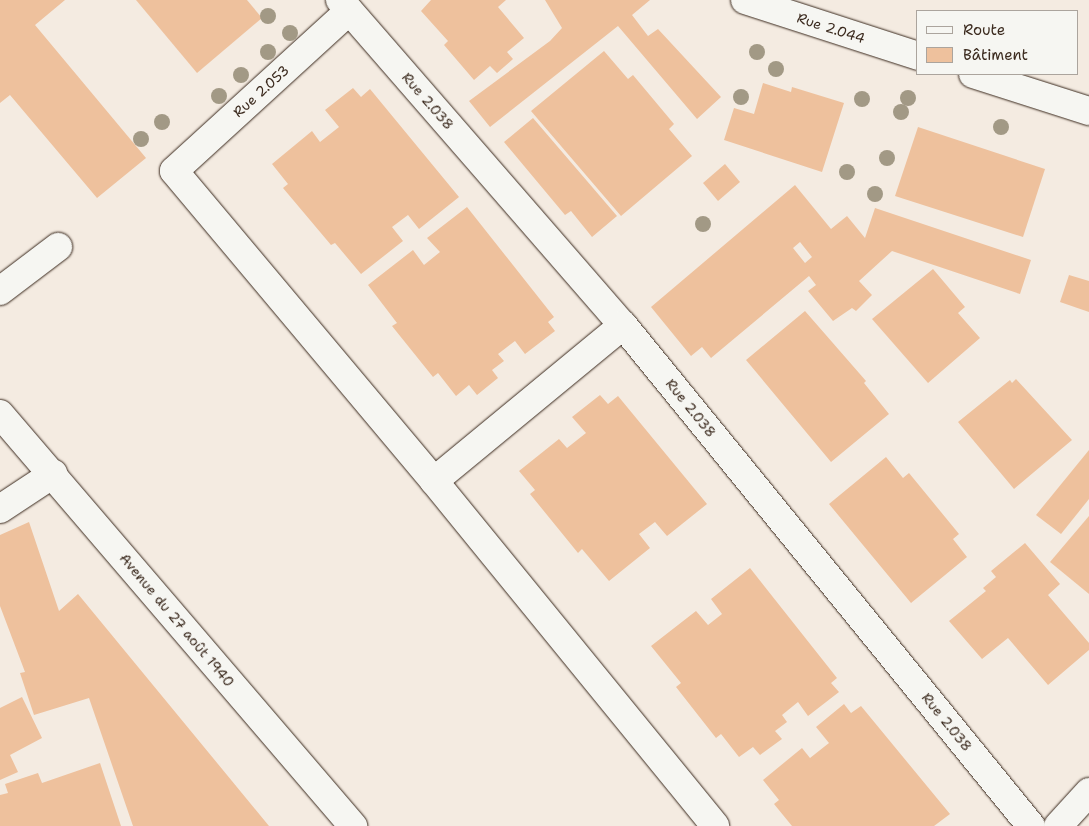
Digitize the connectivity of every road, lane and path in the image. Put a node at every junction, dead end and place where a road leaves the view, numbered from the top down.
1 (745, 0) edge
2 (344, 6) edge
3 (916, 55) edge
4 (976, 75) edge
5 (1089, 111) edge
6 (58, 247) dead end
7 (0, 291) edge
8 (623, 324) junction
9 (0, 414) edge
10 (53, 474) junction
11 (434, 481) junction
12 (0, 509) edge
13 (1089, 792) edge
14 (353, 826) edge
15 (715, 826) edge
16 (1031, 826) edge
17 (1058, 826) edge

1 - 3 street, Rue 2.044
2 - 8 street, Rue 2.038
2 - 11 street, Rue 2.053
4 - 5 street
6 - 7 street
8 - 11 street
8 - 16 street, Rue 2.038
9 - 10 street, Avenue du 27 août 1940
10 - 12 street
10 - 14 street, Avenue du 27 août 1940
11 - 15 street
13 - 17 street

